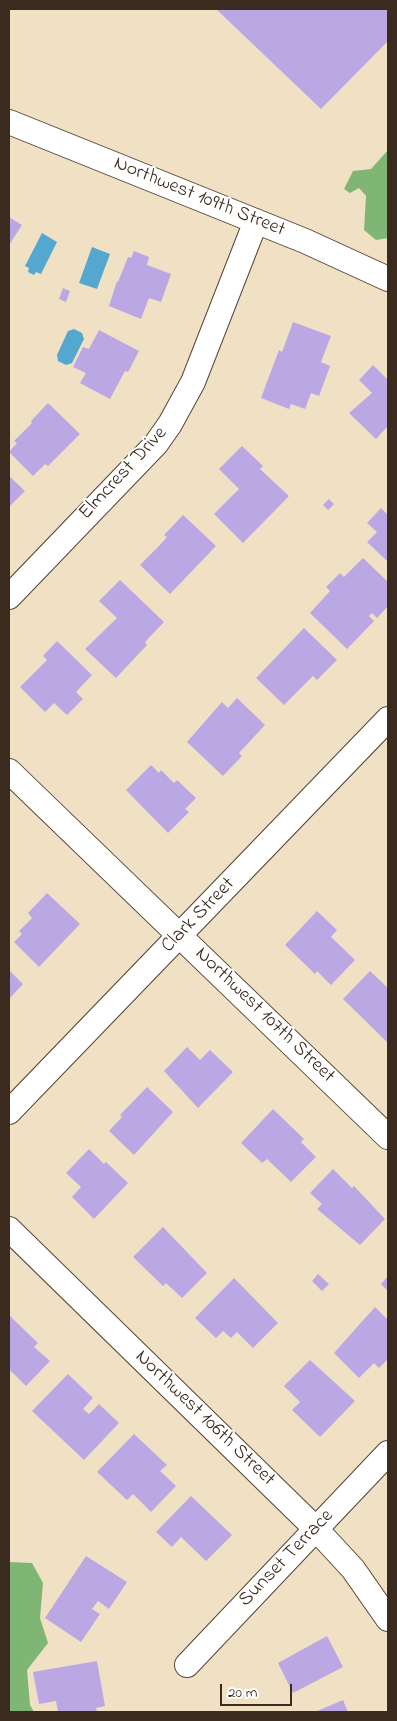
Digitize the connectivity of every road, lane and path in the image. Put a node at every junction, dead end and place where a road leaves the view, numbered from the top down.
1 (9, 122) edge
2 (256, 221) junction
3 (388, 279) edge
4 (9, 597) edge
5 (388, 719) edge
6 (9, 771) edge
7 (180, 935) junction
8 (9, 1112) edge
9 (388, 1137) edge
10 (9, 1229) edge
11 (388, 1454) edge
12 (316, 1529) junction
13 (388, 1619) edge
14 (187, 1665) dead end

1 - 2 street, Northwest 109th Street
2 - 3 street, Northwest 109th Street
2 - 4 street, Elmcrest Drive
5 - 7 street, Clark Street
6 - 7 street, Northwest 107th Street
7 - 8 street, Clark Street
7 - 9 street, Northwest 107th Street
10 - 12 street, Northwest 106th Street
11 - 12 street, Sunset Terrace
12 - 13 street, Northwest 106th Street
12 - 14 street, Sunset Terrace

